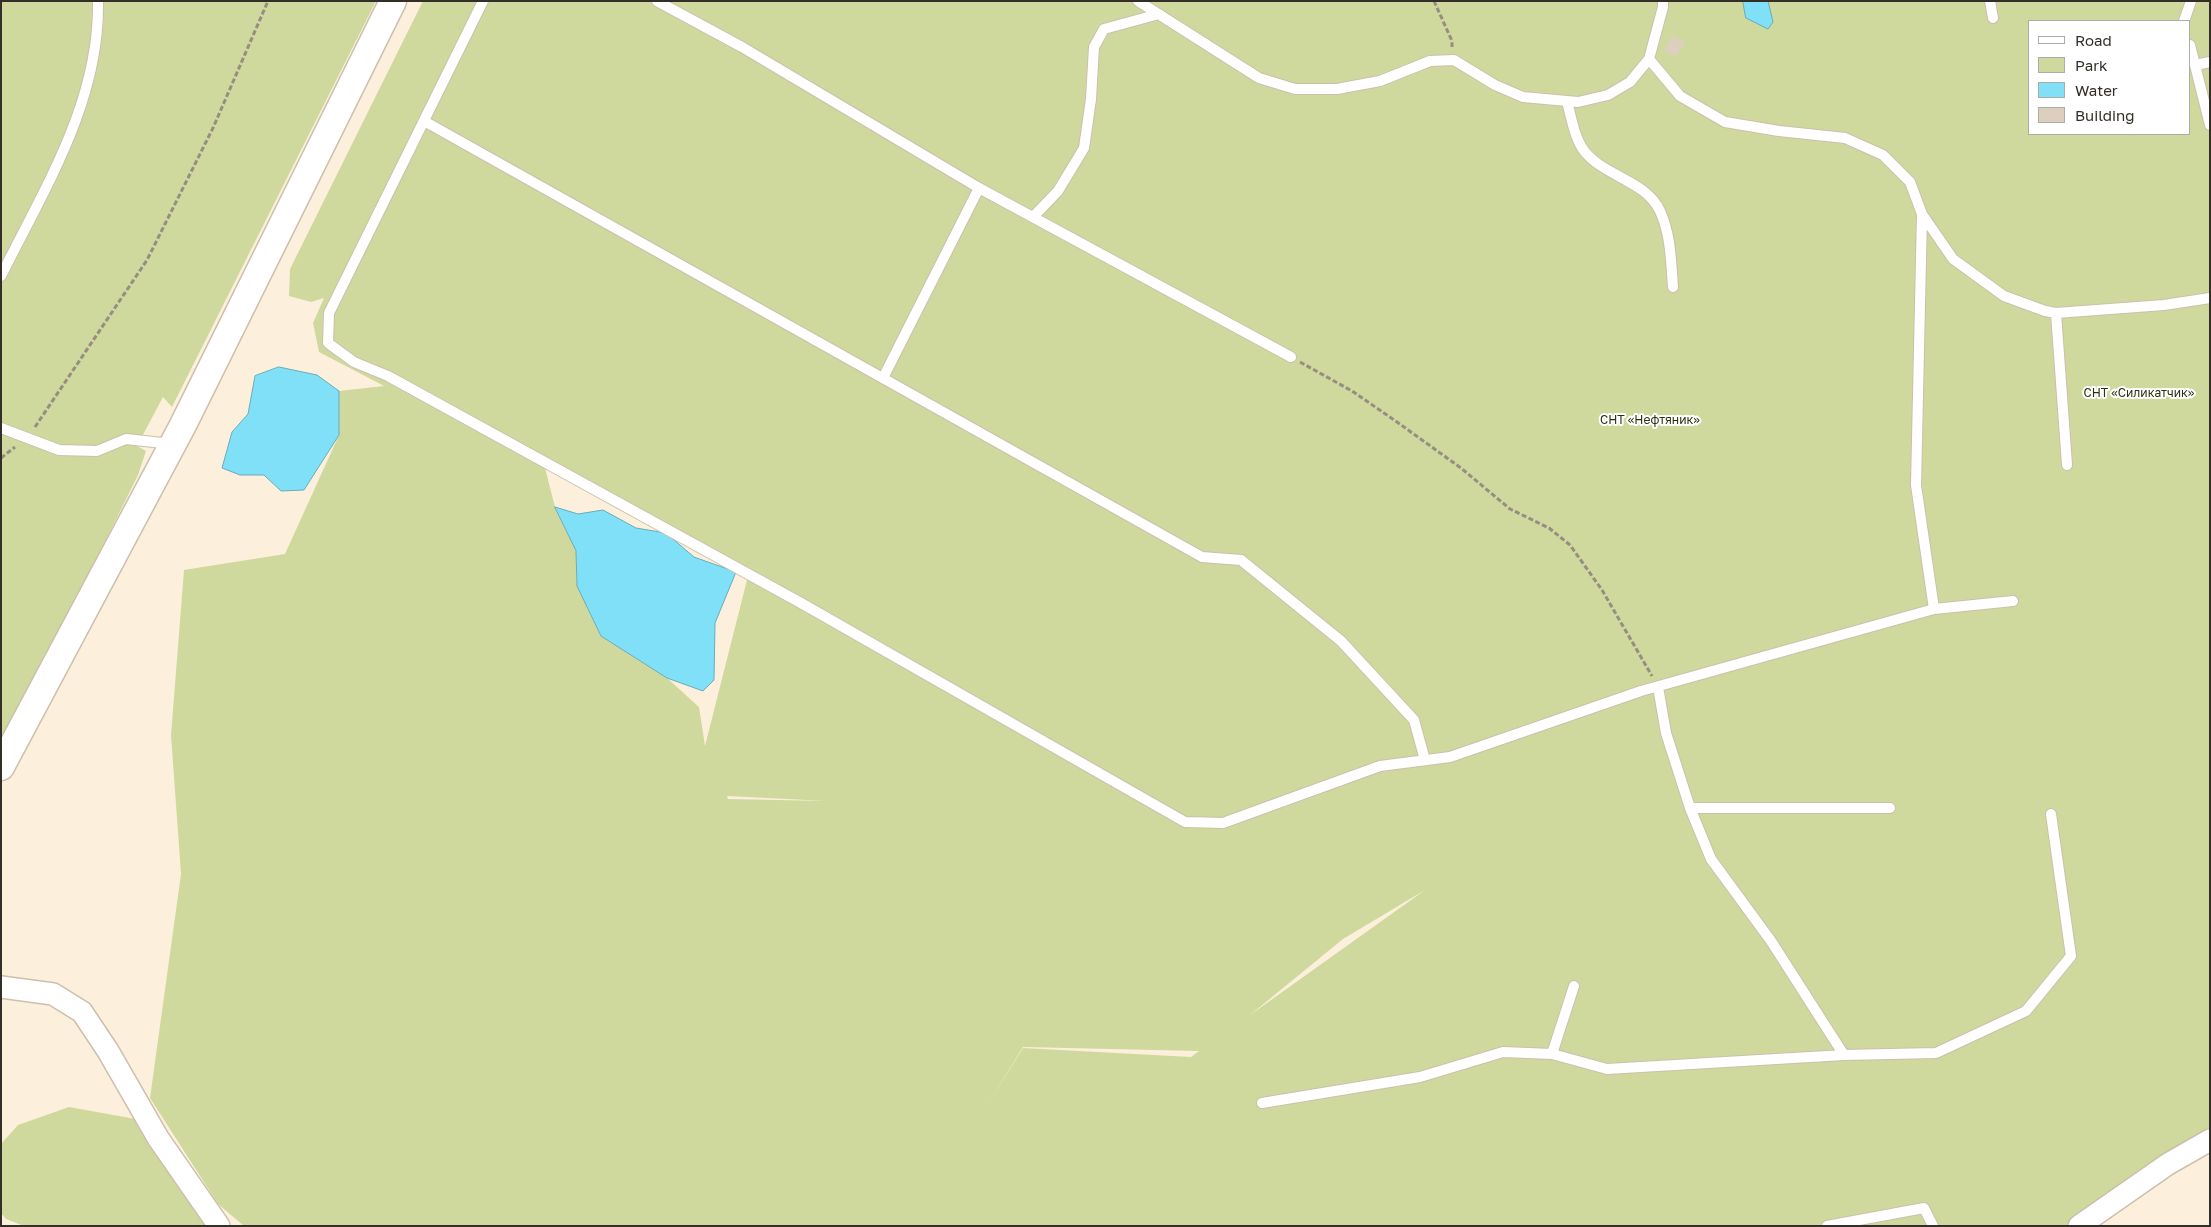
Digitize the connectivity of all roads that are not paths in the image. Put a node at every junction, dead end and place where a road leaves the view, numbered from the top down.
1 (98, 1) edge
2 (393, 1) edge
3 (483, 1) edge
4 (657, 1) edge
5 (1138, 1) edge
6 (1663, 1) edge
7 (1990, 1) edge
8 (2191, 1) edge
9 (1159, 14) junction
10 (1993, 18) dead end
11 (2184, 20) edge
12 (2191, 49) edge
13 (1649, 59) junction
14 (2210, 62) edge
15 (2195, 66) junction
16 (1566, 101) junction
17 (424, 121) junction
18 (2210, 125) edge
19 (979, 188) junction
20 (1922, 214) junction
21 (1032, 217) junction
22 (1, 276) edge
23 (1673, 287) dead end
24 (2210, 298) edge
25 (2056, 313) junction
26 (1291, 357) road end
27 (883, 378) junction
28 (1, 428) edge
29 (173, 444) junction
30 (2066, 465) dead end
31 (2013, 601) dead end
32 (1934, 609) junction
33 (1658, 687) junction
34 (1425, 760) junction
35 (1, 767) edge
36 (1690, 808) junction
37 (1890, 808) dead end
38 (2051, 814) dead end
39 (1574, 986) dead end
40 (1, 987) edge
41 (1552, 1054) junction
42 (1844, 1055) junction
43 (1262, 1103) dead end
44 (2210, 1140) edge
45 (219, 1226) edge
46 (1827, 1226) edge
47 (1933, 1226) edge
48 (2079, 1226) edge

1 - 22 lane
2 - 29 street
3 - 17 lane
4 - 19 lane
5 - 9 lane
6 - 13 lane
7 - 10 lane
8 - 11 lane
9 - 16 lane
9 - 21 lane
12 - 15 lane
13 - 16 lane
13 - 20 lane
14 - 15 lane
15 - 18 lane
16 - 23 lane
17 - 27 lane
17 - 34 lane
19 - 21 lane
19 - 27 lane
20 - 25 lane
20 - 32 lane
21 - 26 lane
24 - 25 lane
25 - 30 lane
27 - 34 lane
28 - 29 lane
29 - 35 street
31 - 32 lane
32 - 33 lane
33 - 34 lane
33 - 36 lane
36 - 37 lane
36 - 42 lane
38 - 42 lane
39 - 41 lane
40 - 45 street
41 - 42 lane
41 - 43 lane
44 - 48 street
46 - 47 lane

